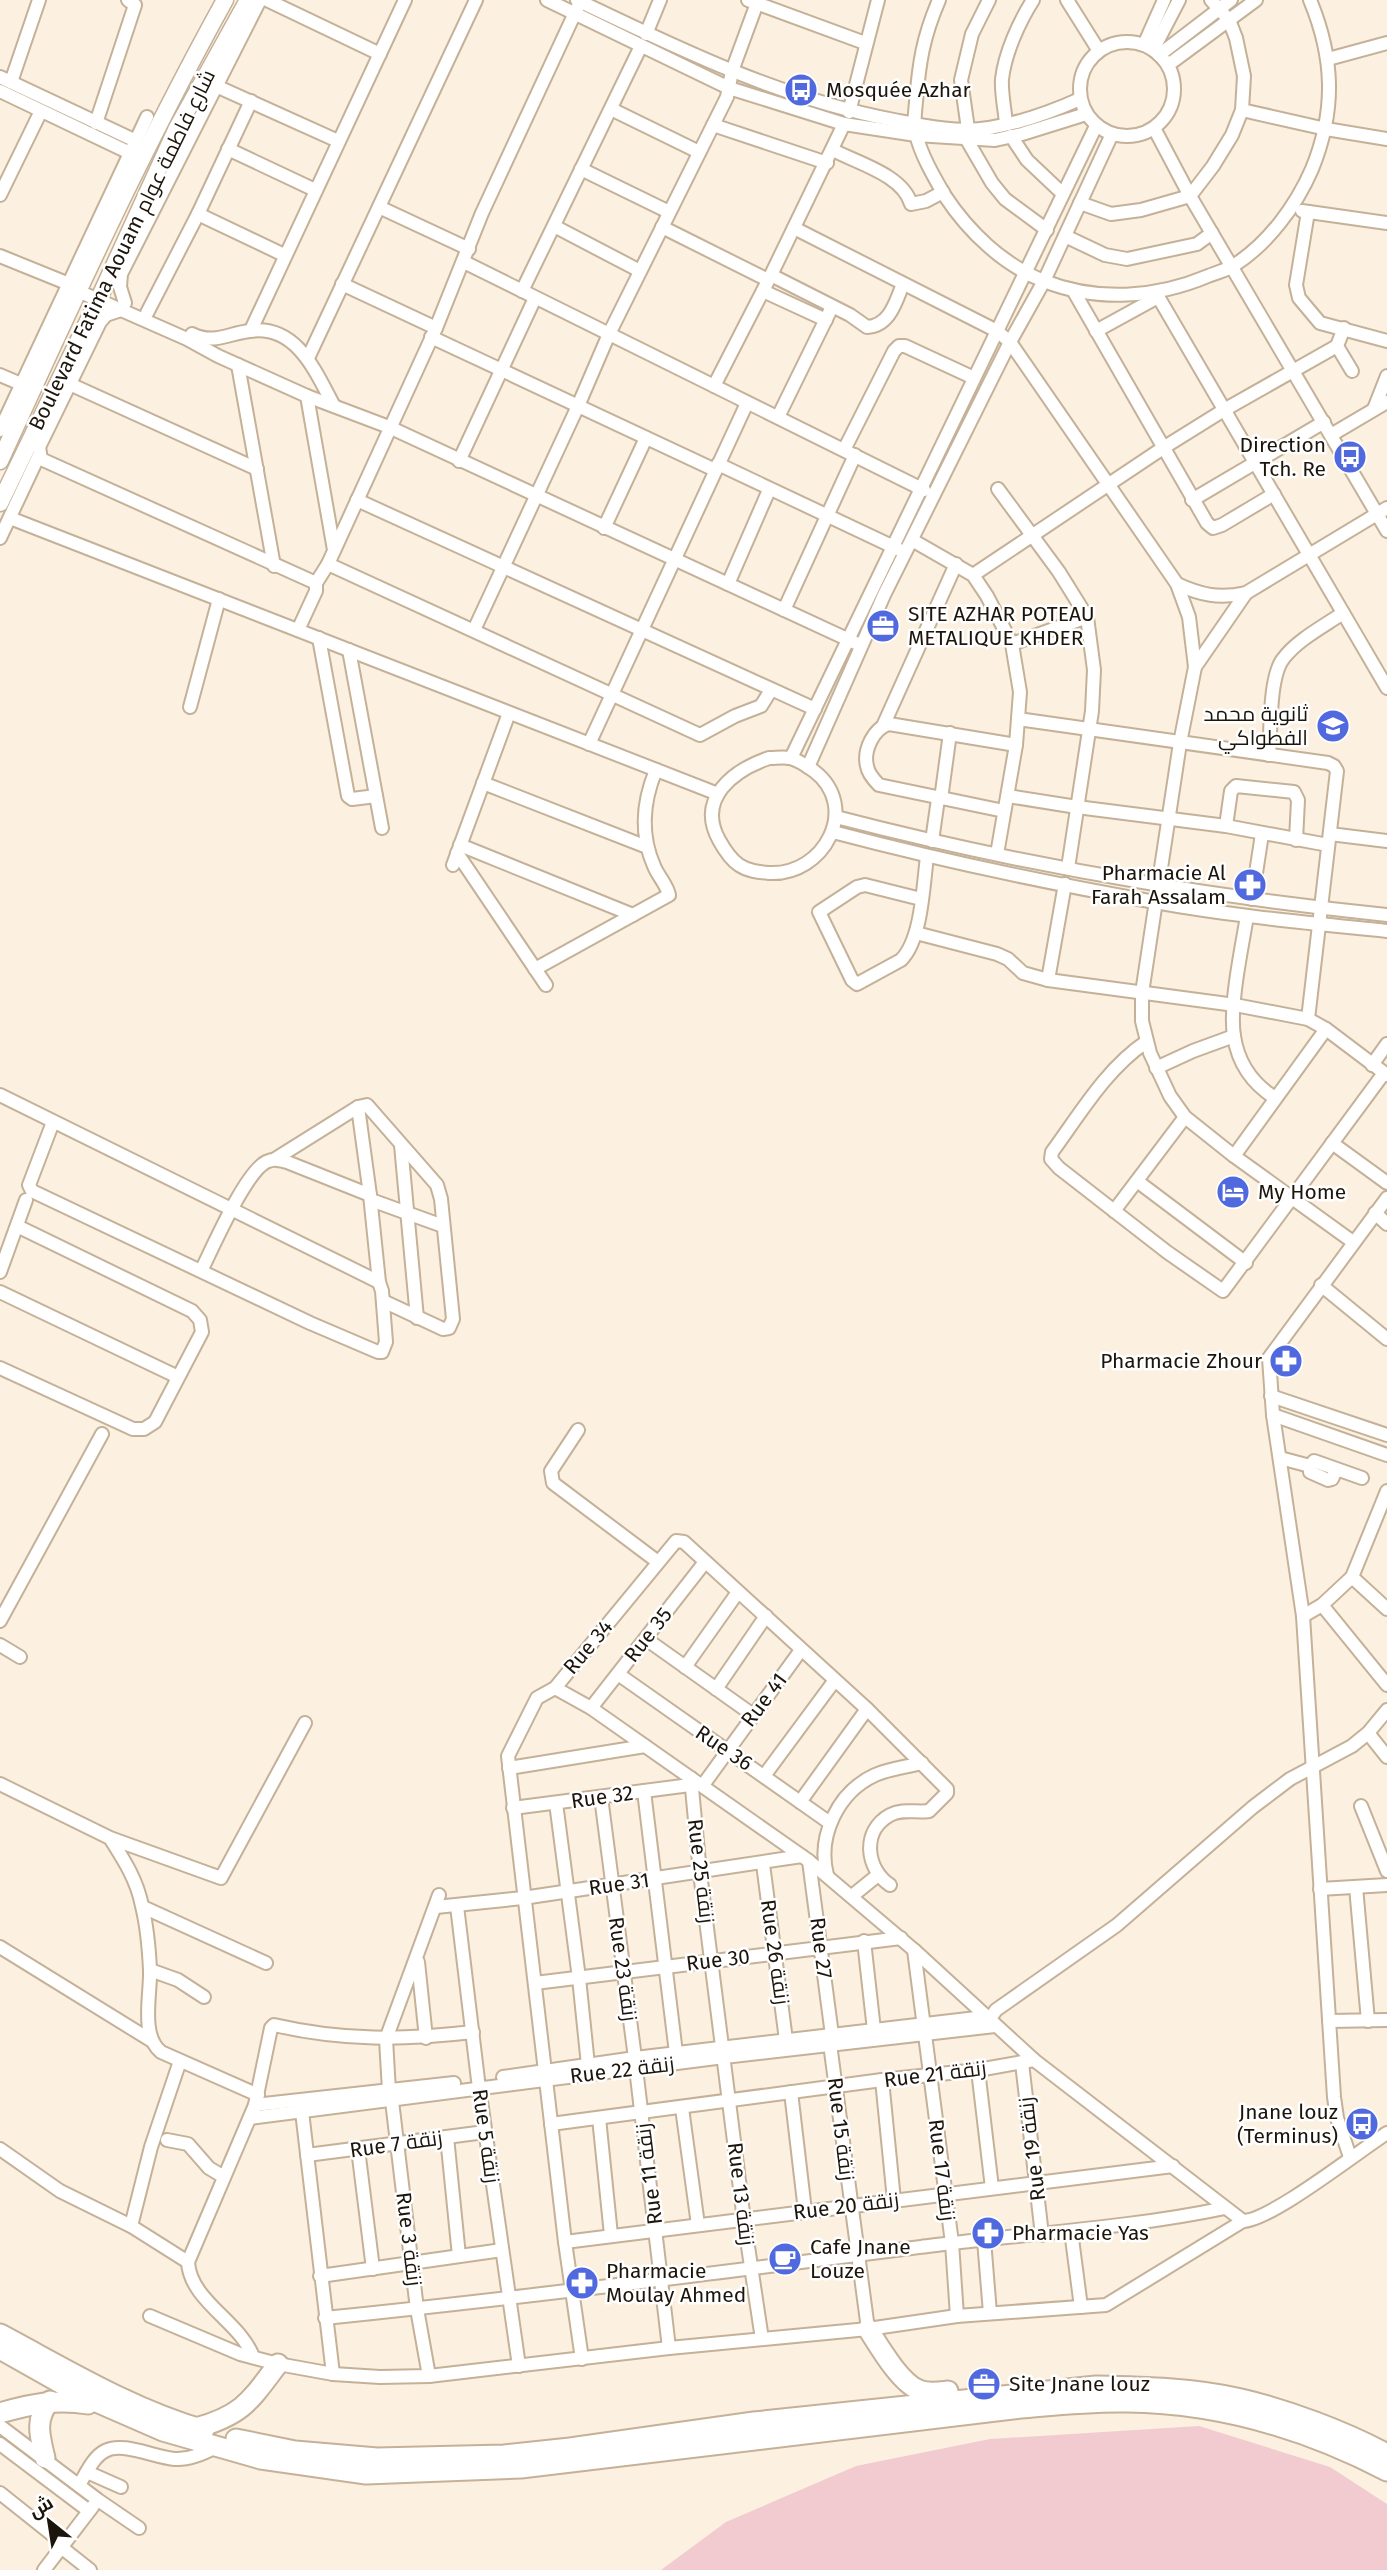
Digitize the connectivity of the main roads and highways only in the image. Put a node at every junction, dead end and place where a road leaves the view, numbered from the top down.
1 (225, 0) edge
2 (248, 0) edge
3 (216, 86) road end
4 (198, 89) junction
5 (0, 461) edge
6 (0, 503) edge
7 (868, 2329) road end
8 (0, 2334) edge
9 (0, 2349) edge
10 (278, 2364) road end
11 (1096, 2386) junction
12 (50, 2401) junction
13 (105, 2406) junction
14 (0, 2413) edge
15 (196, 2428) junction
16 (1387, 2454) edge
17 (45, 2458) road end
18 (1387, 2471) edge

1 - 5 main road, Boulevard Fatima Aouam شارع فاطمة عوام
2 - 4 main road, Boulevard Fatima Aouam شارع فاطمة عوام
3 - 4 main road
4 - 6 main road, Boulevard Fatima Aouam شارع فاطمة عوام
7 - 11 highway
8 - 15 highway
9 - 13 highway
10 - 15 highway
11 - 15 highway
11 - 16 highway
12 - 13 highway
12 - 14 highway
12 - 17 highway
13 - 18 highway

